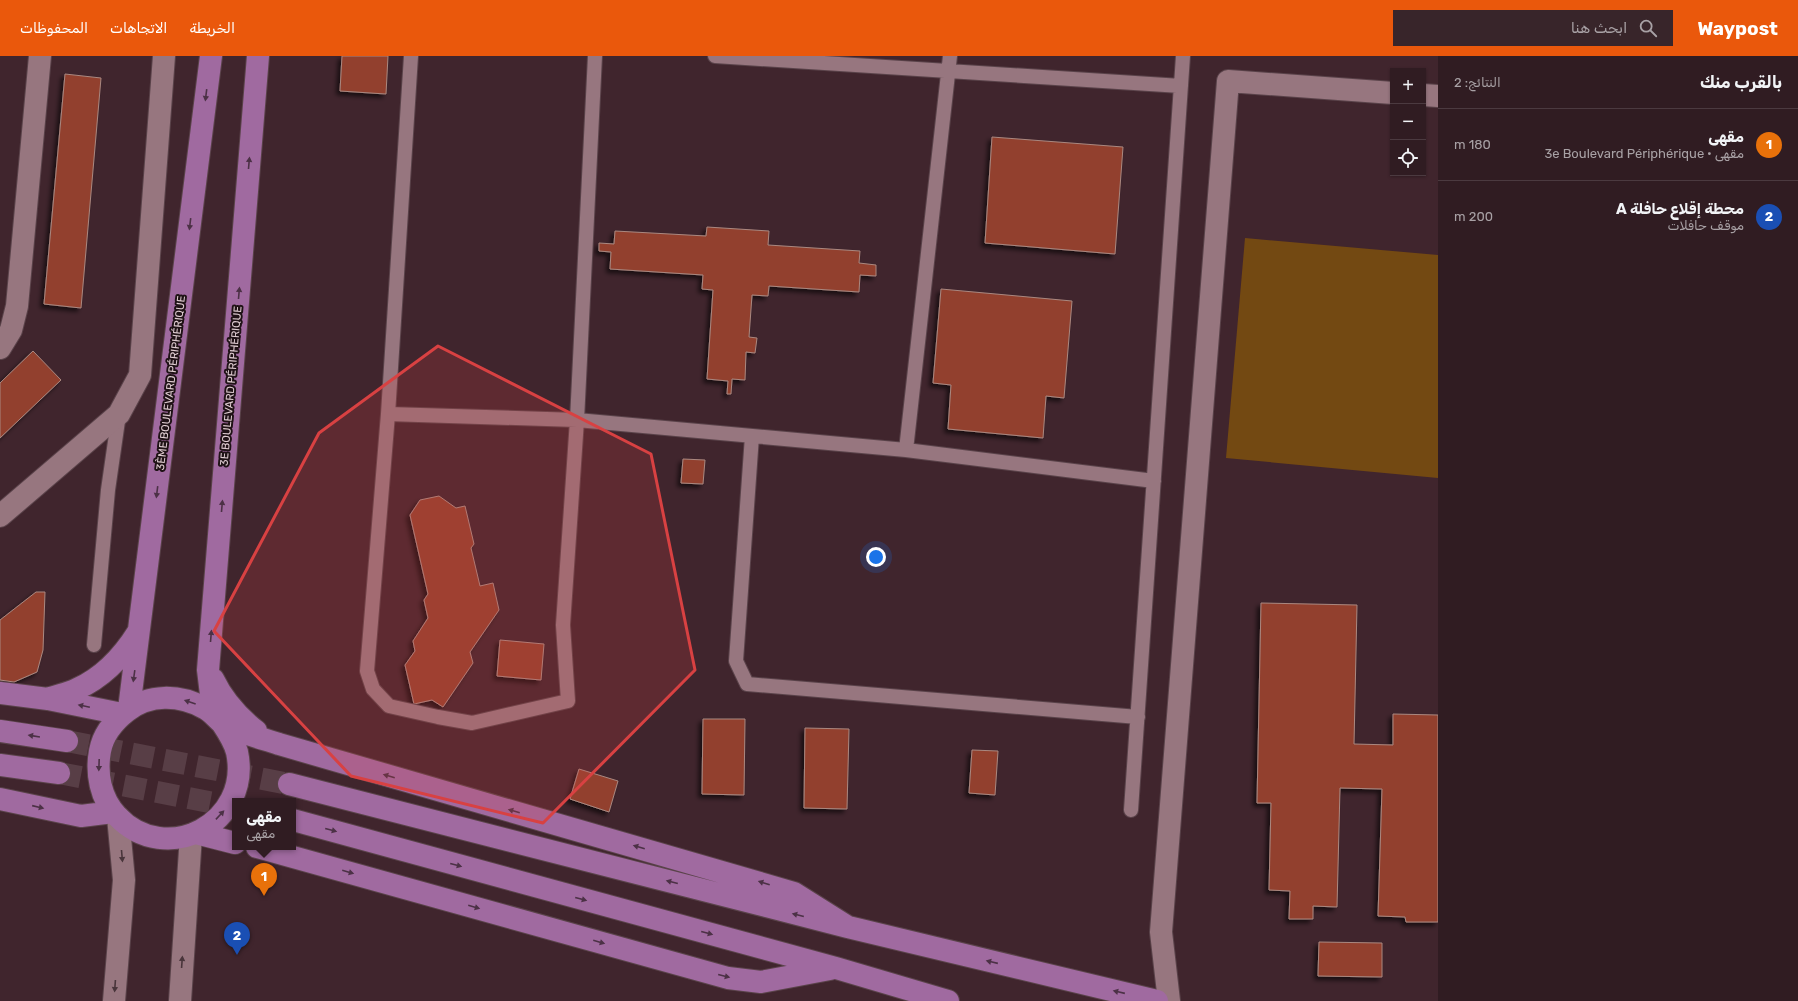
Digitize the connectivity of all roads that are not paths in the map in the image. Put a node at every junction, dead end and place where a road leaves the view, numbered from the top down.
1 (40, 56) edge
2 (164, 56) edge
3 (211, 56) edge
4 (258, 56) edge
5 (410, 56) edge
6 (595, 56) edge
7 (715, 56) edge
8 (1183, 56) edge
9 (949, 63) edge
10 (1181, 86) junction
11 (1390, 93) edge
12 (1426, 95) edge
13 (1438, 96) edge
14 (0, 348) edge
15 (119, 414) junction
16 (388, 414) junction
17 (577, 420) junction
18 (752, 436) junction
19 (906, 450) junction
20 (1154, 481) junction
21 (0, 516) edge
22 (141, 627) junction
23 (94, 646) dead end
24 (208, 670) junction
25 (0, 693) edge
26 (48, 699) junction
27 (126, 712) junction
28 (1138, 716) junction
29 (219, 719) junction
30 (0, 731) edge
31 (67, 741) tunnel mouth
32 (279, 744) junction
33 (0, 765) edge
34 (59, 773) tunnel mouth
35 (289, 784) tunnel mouth
36 (0, 799) edge
37 (1131, 810) dead end
38 (116, 815) junction
39 (296, 821) edge
40 (194, 834) junction
41 (232, 842) edge
42 (268, 850) edge
43 (848, 928) junction
44 (836, 968) junction
45 (114, 1001) edge
46 (180, 1001) edge
47 (948, 1001) edge
48 (1157, 1001) edge
49 (1169, 1001) edge

1 - 14 street
2 - 15 street
3 -> 22 highway, 3ÈME BOULEVARD PÉRIPHÉRIQUE
24 -> 4 highway, 3E BOULEVARD PÉRIPHÉRIQUE
5 - 16 lane
6 - 17 lane
7 - 9 lane
8 - 10 lane
9 - 10 lane
9 - 19 lane
10 - 20 lane
11 - 49 street
12 - 13 street
15 - 21 street
15 - 23 lane
16 - 17 lane
16 - 17 lane
17 - 18 lane
18 - 19 lane
18 - 28 lane
19 - 20 lane
20 - 28 lane
22 - 26 highway
22 -> 27 highway, 3ÈME BOULEVARD PÉRIPHÉRIQUE
24 - 29 highway, 3E BOULEVARD PÉRIPHÉRIQUE
24 - 32 highway
25 - 26 highway
27 -> 26 highway
29 -> 27 highway
27 -> 38 highway
28 - 37 lane
29 - 32 highway
40 -> 29 highway
31 -> 30 highway
43 -> 32 highway
33 - 34 highway
43 -> 35 highway
36 -> 38 highway
38 - 40 highway
38 -> 45 street
39 -> 44 highway
40 - 41 highway
46 -> 40 street
42 -> 44 highway
48 -> 43 highway
44 - 47 highway

